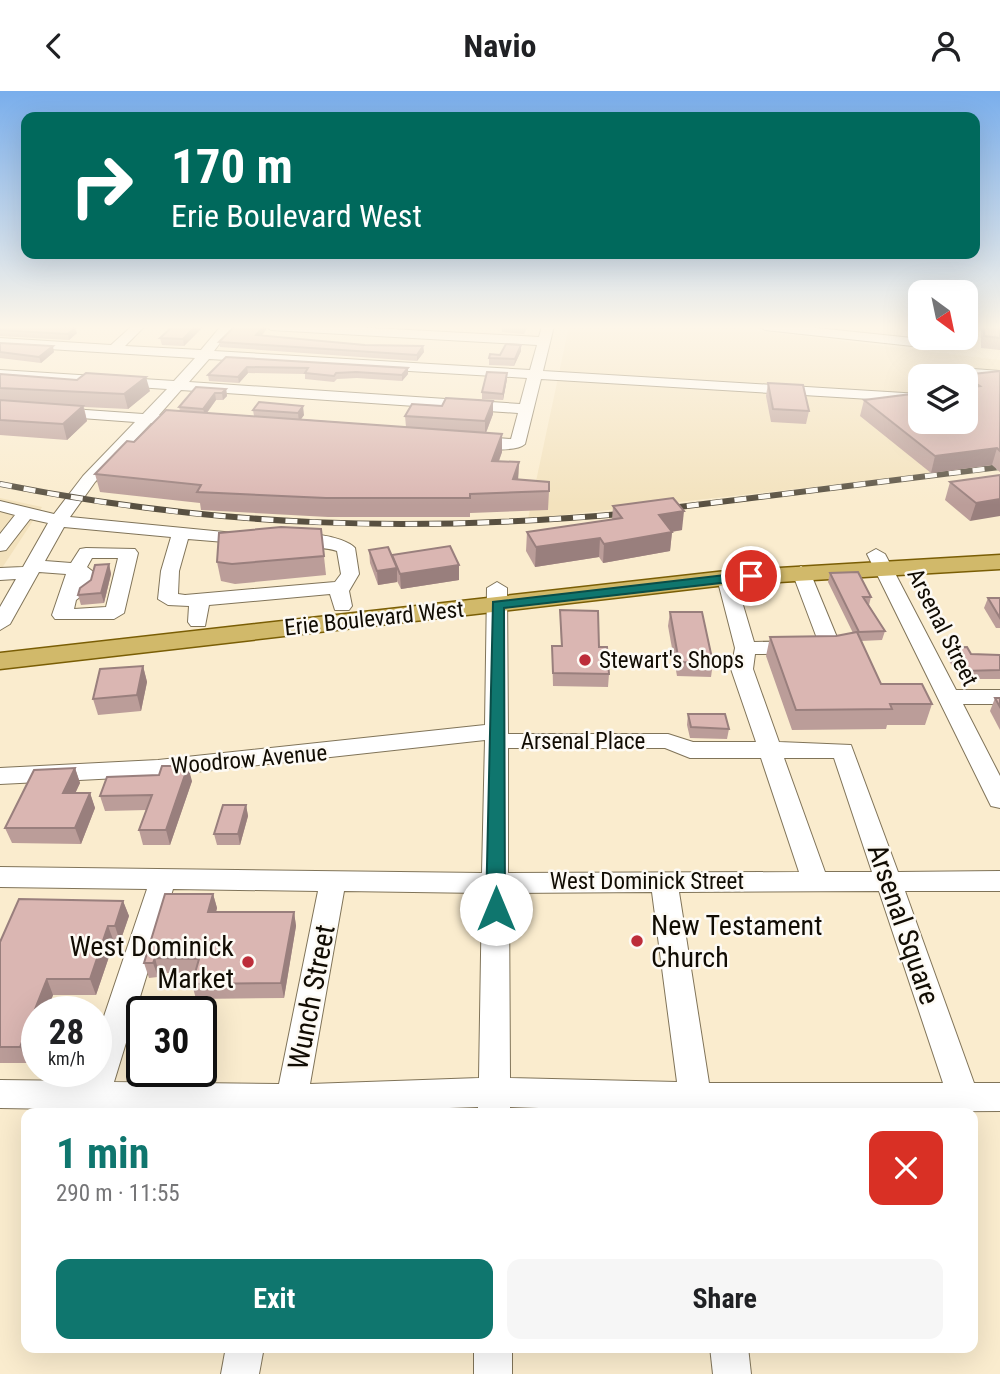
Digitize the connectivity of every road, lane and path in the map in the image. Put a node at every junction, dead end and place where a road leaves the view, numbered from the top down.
1 (177, 386) joint
2 (180, 386) edge
3 (314, 386) edge
4 (531, 386) edge
5 (724, 386) edge
6 (908, 397) edge
7 (0, 408) edge
8 (526, 409) junction
9 (148, 419) junction
10 (203, 423) edge
11 (449, 439) edge
12 (0, 506) edge
13 (27, 511) junction
14 (61, 521) junction
15 (181, 533) junction
16 (0, 545) edge
17 (1000, 549) edge
18 (880, 561) junction
19 (1000, 562) edge
20 (31, 569) junction
21 (76, 569) junction
22 (801, 572) junction
23 (0, 574) edge
24 (726, 578) junction
25 (497, 596) junction
26 (342, 597) junction
27 (199, 611) junction
28 (112, 622) junction
29 (0, 624) edge
30 (0, 643) edge
31 (745, 648) junction
32 (0, 661) edge
33 (949, 697) junction
34 (1000, 697) edge
35 (497, 736) junction
36 (769, 749) junction
37 (844, 750) joint
38 (0, 776) edge
39 (1000, 800) edge
40 (0, 877) edge
41 (163, 879) junction
42 (333, 881) junction
43 (664, 881) junction
44 (815, 881) junction
45 (1000, 881) edge
46 (890, 882) junction
47 (496, 883) junction
48 (0, 1094) edge
49 (94, 1095) junction
50 (1000, 1097) edge
51 (964, 1098) junction
52 (494, 1102) edge
53 (696, 1105) edge
54 (290, 1106) edge
55 (244, 1353) edge
56 (493, 1353) edge
57 (730, 1353) edge
58 (240, 1374) edge
59 (493, 1374) edge
60 (732, 1374) edge

1 - 2 street
1 - 9 street
3 - 8 street
4 - 8 street
5 - 6 street
7 - 9 street
8 - 11 street
9 - 10 street
9 - 14 street
12 - 13 street
13 - 14 street
13 - 16 street
14 - 15 street
14 - 20 street
15 - 26 street
15 - 27 street
17 - 18 main road, Erie Boulevard West
18 - 19 main road, Erie Boulevard West
18 - 22 main road, Erie Boulevard West
18 - 25 main road, Erie Boulevard West
18 - 33 street, Arsenal Street
20 - 21 street
20 - 23 street
20 - 29 street
21 - 28 street
21 - 28 street
22 - 24 main road, Erie Boulevard West
22 - 31 lane
24 - 25 main road, Erie Boulevard West
24 - 31 street
25 - 26 main road, Erie Boulevard West
25 - 32 main road, Erie Boulevard West
25 - 35 street
26 - 27 main road, Erie Boulevard West
27 - 28 main road, Erie Boulevard West
28 - 30 main road, Erie Boulevard West
31 - 36 lane
33 - 34 street
33 - 39 street, Arsenal Street
35 - 36 street, Arsenal Place
35 - 38 street, Woodrow Avenue
35 - 47 street
36 - 37 street, Arsenal Place
36 - 44 lane
37 - 46 street, Arsenal Square
40 - 41 street, West Dominick Street
41 - 42 street, West Dominick Street
41 - 49 street
42 - 47 street, West Dominick Street
42 - 54 street, Wunch Street
43 - 44 street, West Dominick Street
43 - 47 street, West Dominick Street
43 - 53 lane
44 - 46 street, West Dominick Street
45 - 46 street, West Dominick Street
46 - 51 street, Arsenal Square
47 - 52 street
48 - 49 street
49 - 54 street
50 - 51 street
51 - 53 street
52 - 53 street
52 - 54 street
55 - 58 street
56 - 59 street
57 - 60 street

